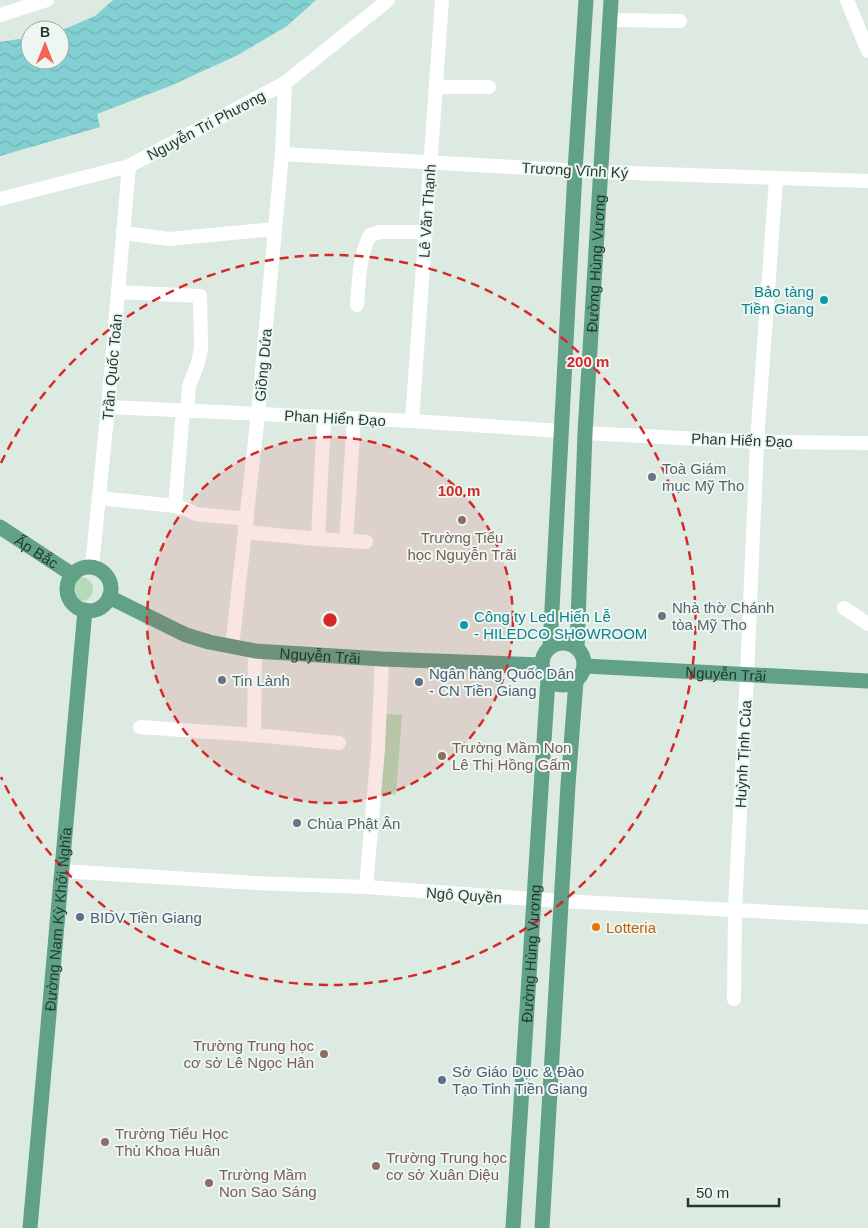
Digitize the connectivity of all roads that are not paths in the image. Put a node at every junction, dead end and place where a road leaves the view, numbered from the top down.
1 (47, 0) edge
2 (388, 0) edge
3 (442, 0) edge
4 (586, 0) edge
5 (612, 0) edge
6 (847, 0) edge
7 (0, 15) edge
8 (610, 20) junction
9 (680, 21) dead end
10 (868, 52) edge
11 (285, 82) junction
12 (436, 87) junction
13 (489, 87) dead end
14 (282, 154) junction
15 (430, 163) junction
16 (129, 166) junction
17 (575, 171) junction
18 (601, 172) junction
19 (776, 179) junction
20 (868, 181) edge
21 (0, 199) edge
22 (275, 229) junction
23 (425, 232) junction
24 (123, 233) junction
25 (118, 292) junction
26 (357, 305) dead end
27 (108, 407) junction
28 (185, 410) junction
29 (258, 414) junction
30 (324, 418) junction
31 (354, 419) junction
32 (412, 422) junction
33 (561, 431) junction
34 (585, 433) junction
35 (756, 442) junction
36 (868, 443) edge
37 (99, 498) junction
38 (175, 506) junction
39 (246, 526) junction
40 (0, 527) edge
41 (318, 539) junction
42 (346, 541) junction
43 (366, 542) dead end
44 (92, 567) junction
45 (73, 575) junction
46 (109, 598) junction
47 (844, 608) dead end
48 (86, 610) junction
49 (868, 624) edge
50 (232, 647) junction
51 (550, 647) junction
52 (577, 648) junction
53 (255, 651) junction
54 (382, 659) junction
55 (542, 665) junction
56 (585, 666) junction
57 (747, 675) junction
58 (548, 679) junction
59 (576, 681) junction
60 (868, 681) edge
61 (140, 727) dead end
62 (254, 735) junction
63 (339, 743) dead end
64 (61, 872) junction
65 (366, 887) junction
66 (533, 899) junction
67 (560, 901) junction
68 (734, 910) junction
69 (868, 917) edge
70 (734, 999) dead end
71 (30, 1228) edge
72 (513, 1228) edge
73 (542, 1228) edge

1 - 7 street
2 - 11 street, Nguyễn Tri Phương
3 - 12 street, Lê Văn Thạnh
4 - 17 main road, Đường Hùng Vương
5 - 8 main road, Đường Hùng Vương
6 - 10 street
8 - 9 street
8 - 18 main road, Đường Hùng Vương
11 - 14 street, Giồng Dứa
11 - 16 street, Nguyễn Tri Phương
12 - 13 street
12 - 15 street, Lê Văn Thạnh
14 - 15 street, Trương Vĩnh Ký
14 - 22 street, Giồng Dứa
15 - 17 street, Trương Vĩnh Ký
15 - 23 street, Lê Văn Thạnh
16 - 21 street, Nguyễn Tri Phương
16 - 24 street, Trần Quốc Toản
17 - 18 street, Trương Vĩnh Ký
17 - 33 main road, Đường Hùng Vương
18 - 19 street, Trương Vĩnh Ký
18 - 34 main road, Đường Hùng Vương
19 - 20 street, Trương Vĩnh Ký
19 - 35 street, Huỳnh Tịnh Của
22 - 24 street
22 - 29 street, Giồng Dứa
23 - 26 street
23 - 32 street, Lê Văn Thạnh
24 - 25 street, Trần Quốc Toản
25 - 27 street, Trần Quốc Toản
25 - 28 street
27 - 28 street, Phan Hiển Đạo
27 - 37 street, Trần Quốc Toản
28 - 29 street, Phan Hiển Đạo
28 - 38 street
29 - 30 street, Phan Hiển Đạo
29 - 39 street, Giồng Dứa
30 - 31 street, Phan Hiển Đạo
30 - 41 street
31 - 32 street, Phan Hiển Đạo
31 - 42 street
32 - 33 street, Phan Hiển Đạo
33 - 51 main road, Đường Hùng Vương
34 - 35 street, Phan Hiển Đạo
34 - 52 main road, Đường Hùng Vương
35 - 36 street, Phan Hiển Đạo
35 - 57 street, Huỳnh Tịnh Của
37 - 38 street
37 - 44 street, Trần Quốc Toản
38 - 39 street
39 - 41 street
39 - 50 street, Giồng Dứa
40 - 45 main road, Ấp Bắc
41 - 42 street
42 - 43 street
44 - 45 main road
44 - 46 main road
45 - 48 main road
46 - 48 main road
46 - 50 main road, Nguyễn Trãi
47 - 49 street
48 - 64 main road, Đường Nam Kỳ Khởi Nghĩa
50 - 53 main road, Nguyễn Trãi
51 - 52 main road
51 - 55 main road
52 - 56 main road
53 - 54 main road, Nguyễn Trãi
53 - 62 street
54 - 55 main road, Nguyễn Trãi
54 - 65 street
55 - 58 main road
56 - 57 main road, Nguyễn Trãi
56 - 59 main road
57 - 60 main road, Nguyễn Trãi
57 - 68 street, Huỳnh Tịnh Của
58 - 59 main road
58 - 66 main road, Đường Hùng Vương
59 - 67 main road, Đường Hùng Vương
61 - 62 street
62 - 63 street
64 - 65 street, Ngô Quyền
64 - 71 main road, Đường Nam Kỳ Khởi Nghĩa
65 - 66 street, Ngô Quyền
66 - 67 street, Ngô Quyền
66 - 72 main road, Đường Hùng Vương
67 - 68 street, Ngô Quyền
67 - 73 main road, Đường Hùng Vương
68 - 69 street, Ngô Quyền
68 - 70 street, Huỳnh Tịnh Của

